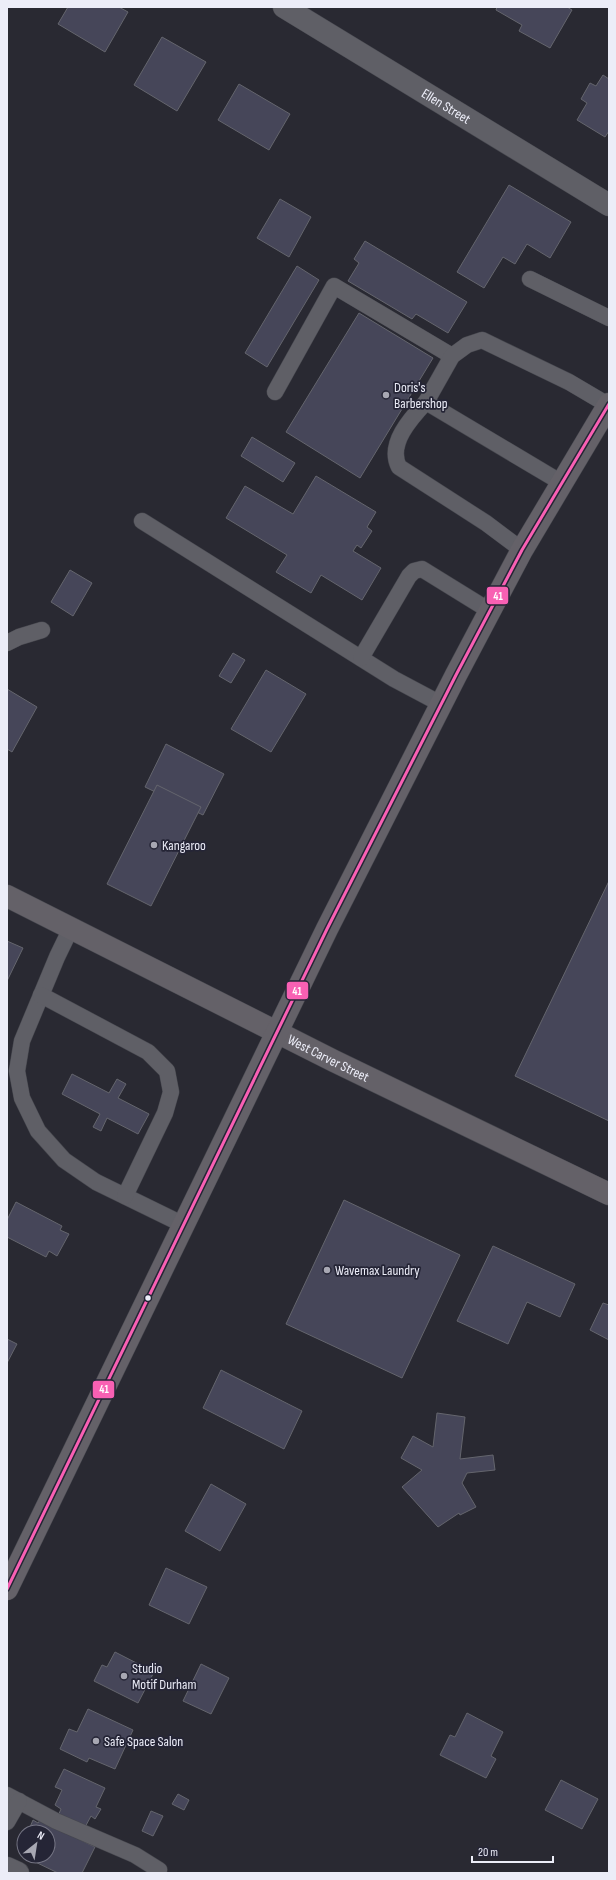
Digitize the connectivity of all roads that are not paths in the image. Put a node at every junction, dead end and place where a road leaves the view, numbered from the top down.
1 (284, 7) edge
2 (609, 205) edge
3 (530, 279) dead end
4 (609, 318) edge
5 (452, 356) junction
6 (274, 392) dead end
7 (426, 402) junction
8 (609, 404) edge
9 (562, 483) junction
10 (142, 521) dead end
11 (522, 550) junction
12 (490, 611) junction
13 (42, 630) dead end
14 (7, 643) edge
15 (361, 658) junction
16 (441, 704) junction
17 (7, 896) edge
18 (71, 928) junction
19 (41, 995) junction
20 (278, 1032) junction
21 (609, 1194) edge
22 (125, 1196) junction
23 (184, 1225) junction
24 (7, 1589) edge
25 (13, 1798) edge
26 (7, 1822) edge
27 (7, 1868) edge
28 (18, 1873) edge
29 (158, 1873) edge

1 - 2 street, Ellen Street
3 - 4 lane
5 - 6 lane
5 - 7 lane
5 - 8 lane
7 - 9 lane
7 - 11 lane
8 - 9 main road
9 - 11 main road
10 - 15 lane
11 - 12 main road
12 - 15 lane
12 - 16 main road
13 - 14 lane
15 - 16 lane
16 - 20 main road
17 - 18 main road, West Carver Street
18 - 19 lane
18 - 20 main road, West Carver Street
19 - 22 lane
19 - 22 lane
20 - 21 main road, West Carver Street
20 - 23 main road
22 - 23 lane
23 - 24 main road
25 - 26 lane
25 - 29 lane
27 - 28 street

